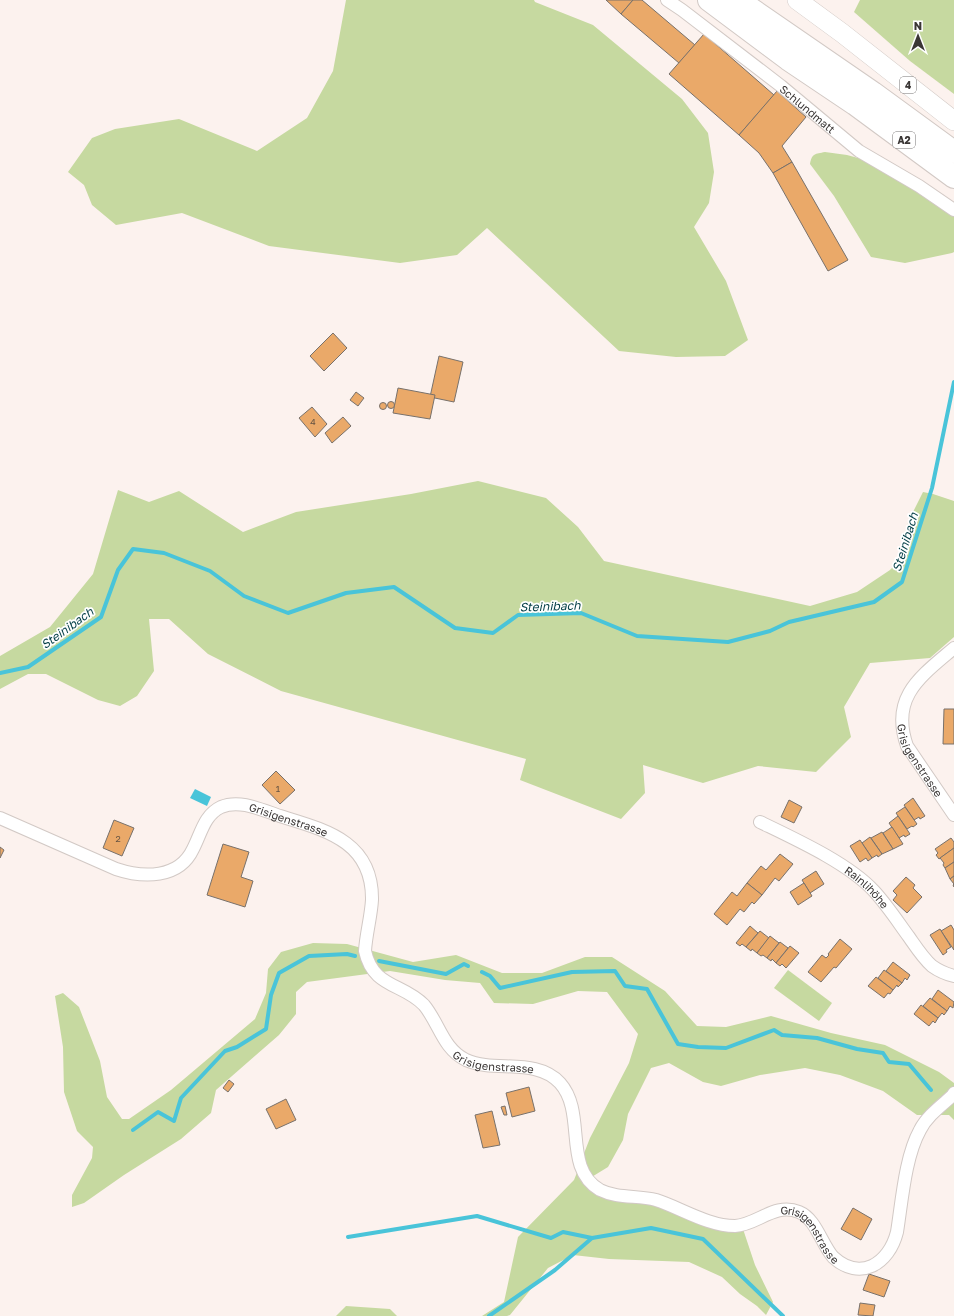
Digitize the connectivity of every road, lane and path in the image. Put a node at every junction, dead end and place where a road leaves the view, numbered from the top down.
1 (667, 0) edge
2 (738, 0) edge
3 (756, 0) edge
4 (797, 0) edge
5 (709, 1) edge
6 (798, 42) junction
7 (954, 120) edge
8 (954, 152) edge
9 (954, 177) edge
10 (954, 210) edge
11 (954, 648) edge
12 (954, 815) edge
13 (0, 818) edge
14 (760, 822) dead end
15 (954, 976) edge
16 (954, 1093) edge

1 - 10 street, Schlundmatt
2 - 6 highway, A2
3 - 6 highway
4 - 7 main road, 4
5 - 9 highway, A2
6 - 8 highway, A2
11 - 12 street, Grisigenstrasse
13 - 16 street, Grisigenstrasse
14 - 15 street, Rainlihöhe

